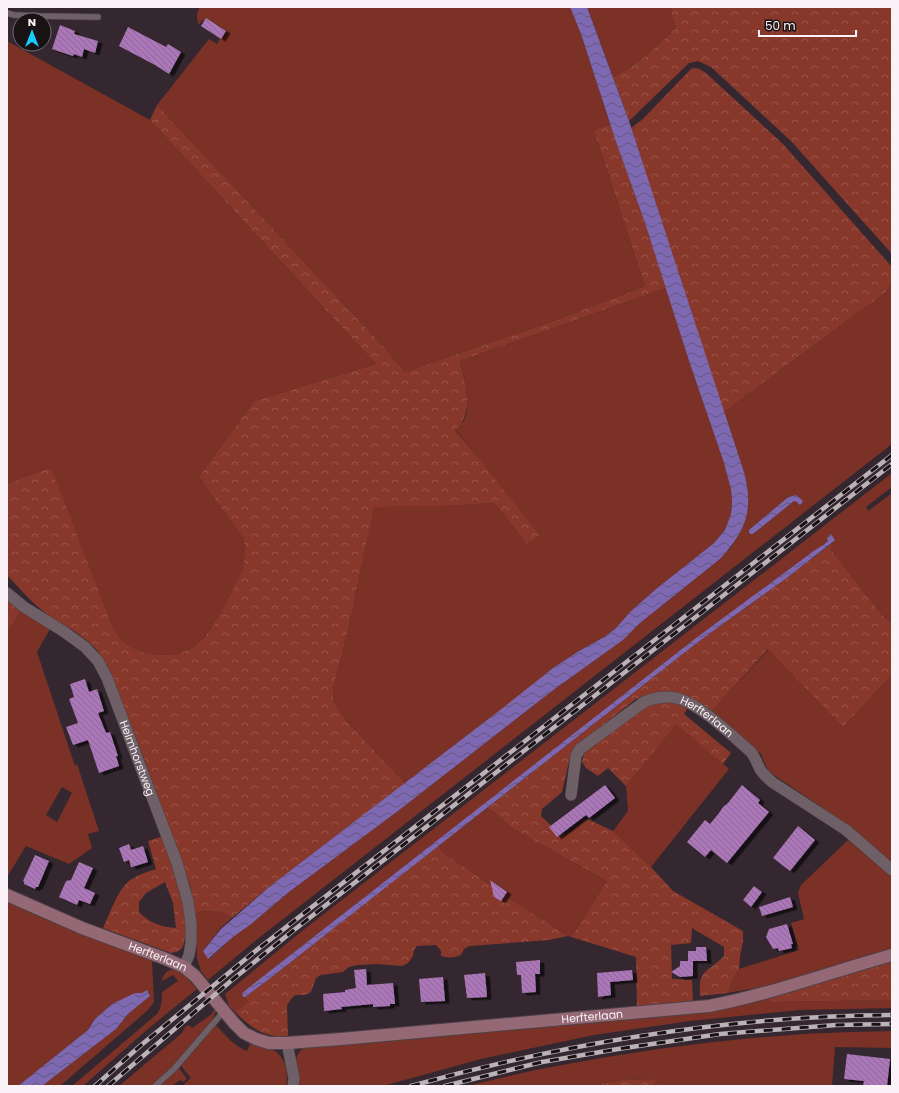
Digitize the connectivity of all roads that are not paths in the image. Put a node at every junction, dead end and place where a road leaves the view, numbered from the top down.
1 (7, 13) edge
2 (98, 17) dead end
3 (7, 593) edge
4 (571, 795) dead end
5 (892, 870) edge
6 (7, 895) edge
7 (892, 955) edge
8 (184, 967) junction
9 (224, 1011) junction
10 (287, 1043) junction
11 (155, 1086) edge
12 (293, 1086) edge

1 - 2 lane
3 - 8 street, Helmhorstweg
4 - 5 street, Herfterlaan
6 - 8 street, Herfterlaan
7 - 10 street, Herfterlaan
8 - 9 street, Herfterlaan
9 - 10 street, Herfterlaan
9 - 11 lane
10 - 12 street

